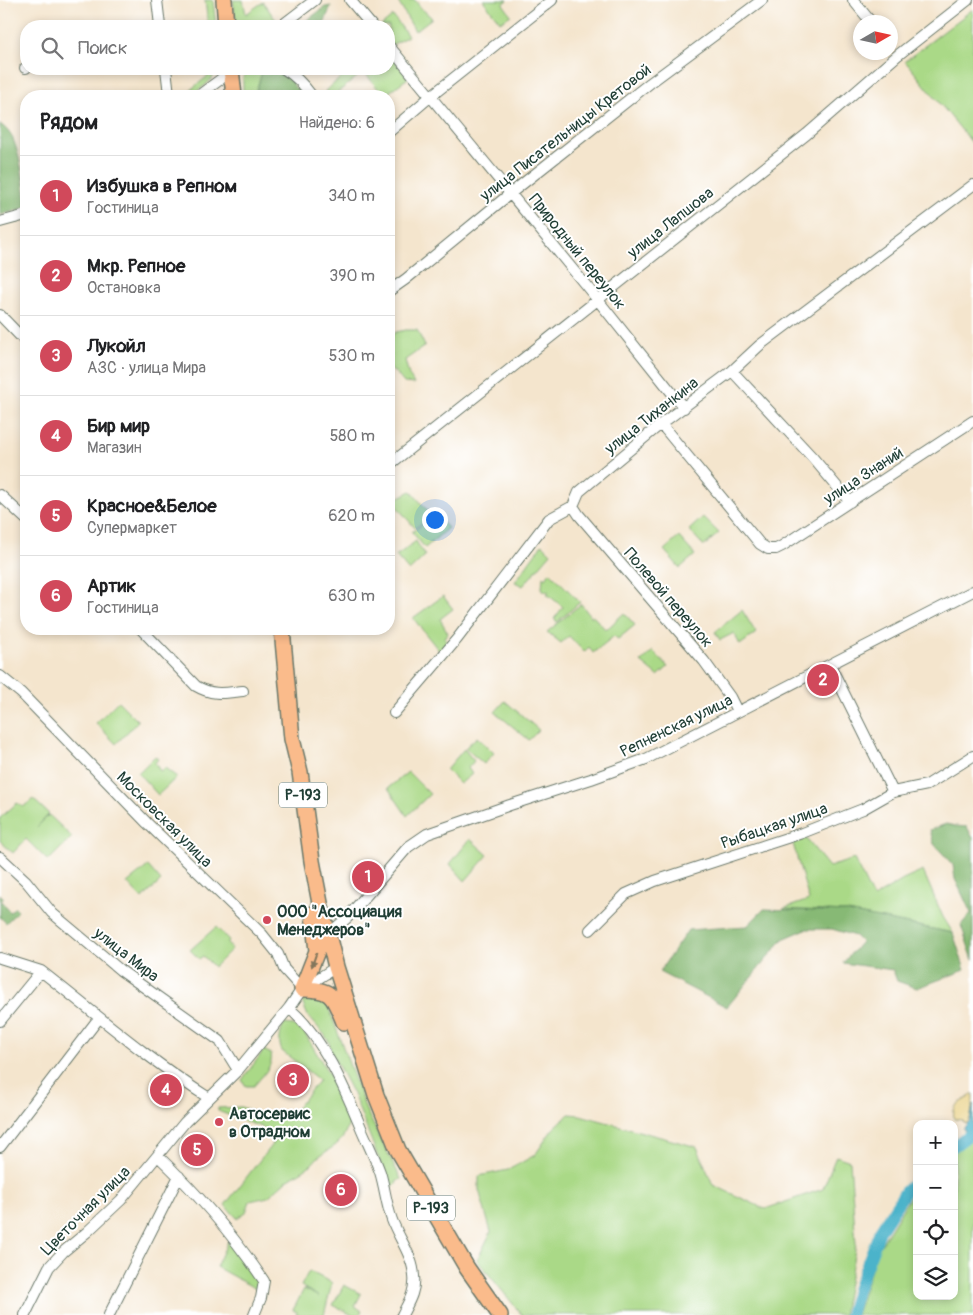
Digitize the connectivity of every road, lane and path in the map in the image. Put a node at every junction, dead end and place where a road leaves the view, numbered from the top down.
1 (157, 0) edge
2 (315, 0) edge
3 (350, 0) edge
4 (552, 0) edge
5 (762, 0) edge
6 (853, 0) edge
7 (968, 0) edge
8 (224, 2) edge
9 (865, 15) edge
10 (159, 20) edge
11 (226, 20) edge
12 (230, 20) edge
13 (289, 20) edge
14 (367, 20) edge
15 (395, 53) edge
16 (898, 55) edge
17 (892, 60) edge
18 (167, 75) edge
19 (224, 75) edge
20 (230, 75) edge
21 (292, 75) edge
22 (169, 90) edge
23 (206, 90) edge
24 (233, 90) edge
25 (308, 90) edge
26 (431, 96) junction
27 (395, 127) edge
28 (973, 185) edge
29 (511, 193) junction
30 (20, 217) edge
31 (0, 222) edge
32 (395, 287) edge
33 (597, 298) junction
34 (0, 315) edge
35 (20, 336) edge
36 (732, 371) junction
37 (684, 408) junction
38 (973, 421) edge
39 (661, 424) junction
40 (395, 459) edge
41 (0, 495) edge
42 (850, 502) junction
43 (573, 506) junction
44 (20, 513) edge
45 (973, 591) edge
46 (147, 635) edge
47 (283, 635) edge
48 (830, 665) junction
49 (0, 676) edge
50 (243, 691) dead end
51 (737, 711) junction
52 (394, 713) dead end
53 (292, 739) junction
54 (973, 756) edge
55 (893, 792) junction
56 (0, 857) edge
57 (590, 930) dead end
58 (327, 935) junction
59 (0, 958) edge
60 (336, 967) junction
61 (41, 970) junction
62 (302, 989) junction
63 (289, 1008) junction
64 (99, 1018) junction
65 (0, 1021) edge
66 (238, 1070) junction
67 (376, 1095) junction
68 (209, 1098) junction
69 (0, 1147) edge
70 (158, 1156) junction
71 (180, 1176) junction
72 (25, 1315) edge
73 (108, 1315) edge
74 (254, 1315) edge
75 (402, 1315) edge
76 (500, 1315) edge

1 - 10 street
2 - 13 street
3 - 14 street
4 - 26 street
5 - 29 street, улица Писательницы Кретовой
6 - 9 street
7 - 16 street, улица Лапшова
8 - 11 highway
8 - 12 street
15 - 26 street, Природный переулок
17 - 33 street, улица Лапшова
18 - 22 street
19 - 23 street
20 - 24 highway
21 - 25 street
26 - 27 street
26 - 29 street, Природный переулок
28 - 36 street, улица Тиханкина
29 - 32 street, улица Писательницы Кретовой
29 - 33 street, Природный переулок
30 - 31 street
33 - 37 street, Природный переулок
33 - 40 street, улица Лапшова
34 - 35 street
36 - 37 street, улица Тиханкина
36 - 42 street
37 - 39 street, улица Тиханкина
38 - 42 street, улица Знаний
39 - 42 street, улица Знаний
39 - 43 street, улица Тиханкина
41 - 44 street
43 - 51 street, Полевой переулок
43 - 52 street, улица Тиханкина
45 - 48 street, Репненская улица
46 - 50 street
47 - 53 highway, Р-193
48 - 51 street, Репненская улица
48 - 55 street
49 - 62 street, Московская улица
51 - 58 street, Репненская улица
53 - 58 highway, Р-193
53 -> 62 highway
54 - 55 street, Рыбацкая улица
55 - 57 street, Рыбацкая улица
56 - 66 street, улица Мира
58 - 60 highway, Р-193
59 - 61 street
60 - 62 street
60 - 67 highway, Р-193
61 - 64 street
61 - 65 street
62 - 63 street, Цветочная улица
62 - 67 highway
63 - 66 street, Цветочная улица
63 - 75 street
64 - 68 street
64 - 69 street
66 - 68 street, Цветочная улица
67 - 76 highway, Р-193
68 - 70 street, Цветочная улица
70 - 71 street
70 - 72 street, Цветочная улица
71 - 73 street
71 - 74 street

